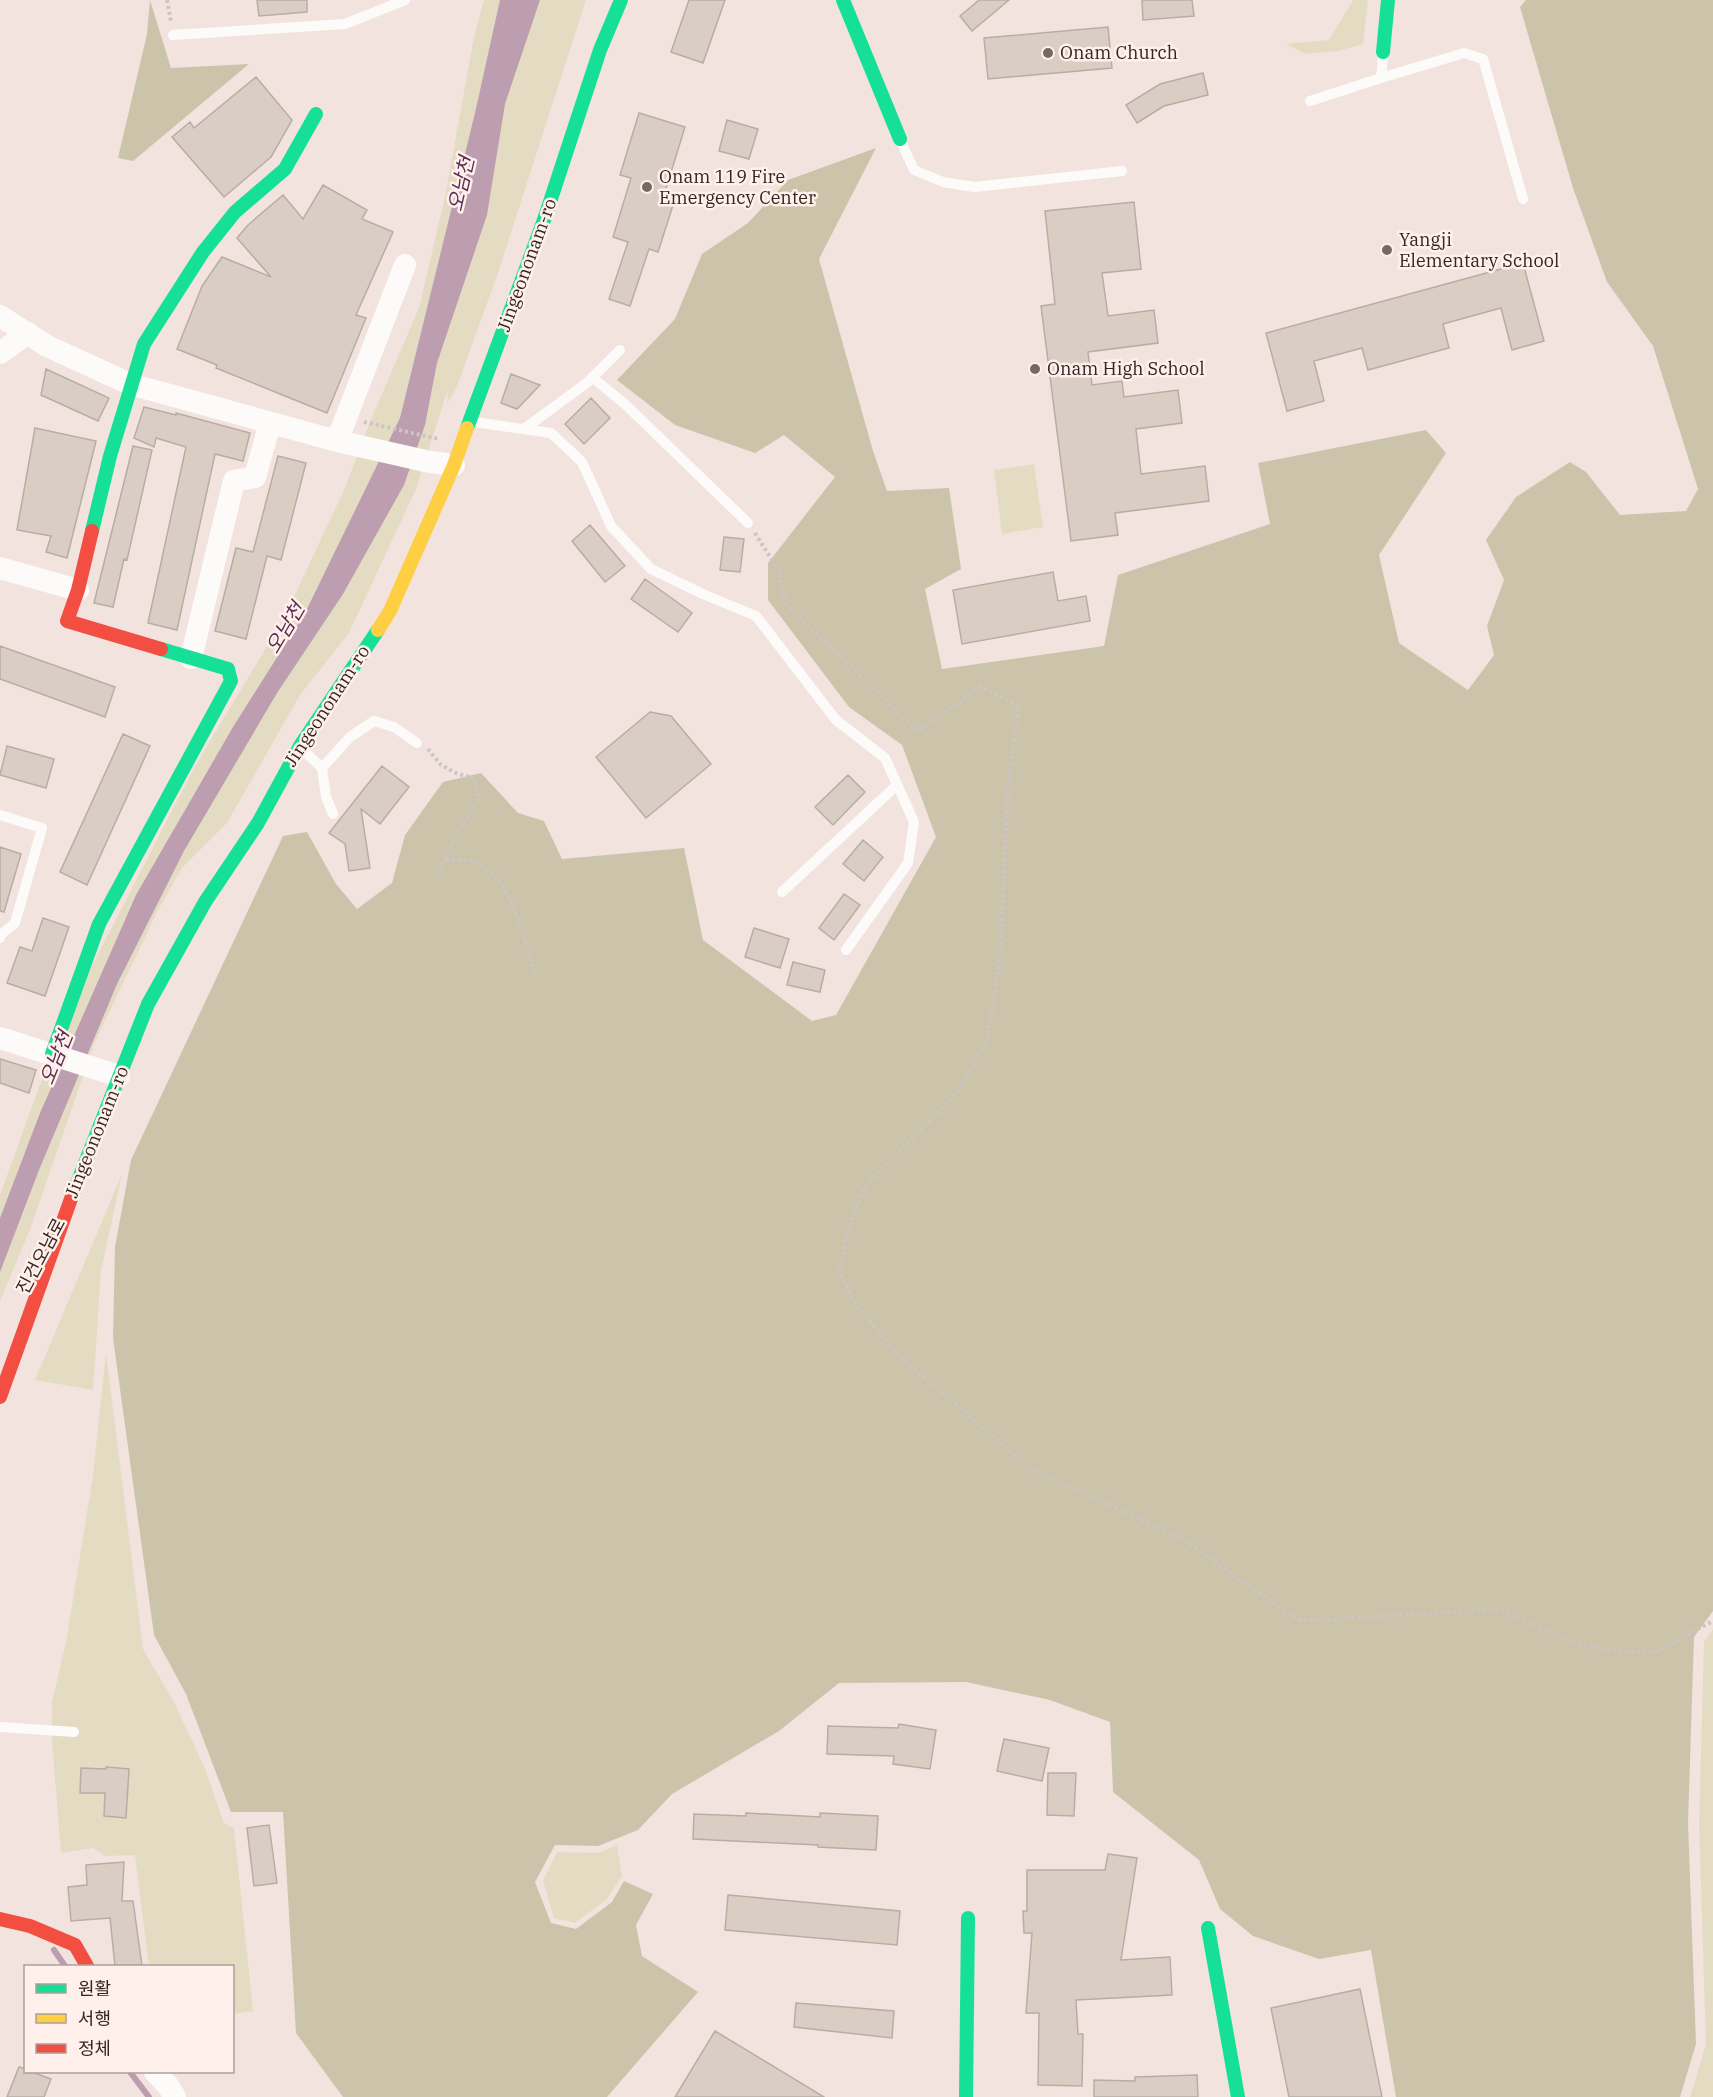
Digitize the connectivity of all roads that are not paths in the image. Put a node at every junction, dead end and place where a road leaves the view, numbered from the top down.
1 (405, 0) edge
2 (621, 0) edge
3 (843, 0) edge
4 (1388, 0) edge
5 (173, 35) road end
6 (1383, 52) joint
7 (1381, 78) junction
8 (1310, 101) dead end
9 (316, 114) dead end
10 (900, 139) joint
11 (1122, 171) dead end
12 (1523, 199) dead end
13 (405, 265) dead end
14 (0, 316) edge
15 (28, 333) junction
16 (620, 350) dead end
17 (0, 353) edge
18 (592, 377) junction
19 (130, 384) junction
20 (470, 421) junction
21 (270, 423) junction
22 (524, 429) junction
23 (337, 441) junction
24 (454, 465) junction
25 (748, 523) road end
26 (0, 568) edge
27 (78, 590) junction
28 (191, 658) junction
29 (417, 743) road end
30 (300, 746) junction
31 (322, 768) junction
32 (897, 785) junction
33 (333, 814) dead end
34 (0, 815) edge
35 (782, 892) dead end
36 (0, 938) edge
37 (846, 950) dead end
38 (2, 1043) edge
39 (57, 1055) junction
40 (111, 1073) junction
41 (67, 1208) junction
42 (31, 1271) dead end
43 (0, 1397) edge
44 (0, 1727) edge
45 (74, 1732) dead end
46 (968, 1918) dead end
47 (0, 1919) edge
48 (1208, 1928) dead end
49 (86, 1965) edge
50 (156, 2073) edge
51 (175, 2097) edge
52 (966, 2097) edge
53 (1238, 2097) edge

1 - 5 lane
2 - 20 street, Jingeononam-ro
3 - 10 street
4 - 6 street
6 - 7 lane
7 - 8 lane
7 - 12 lane
9 - 19 street
10 - 11 lane
13 - 23 street
14 - 15 street
15 - 17 street
15 - 19 street
16 - 18 lane
18 - 22 lane
18 - 25 lane
19 - 21 street
19 - 27 street
20 - 22 lane
20 - 24 street, Jingeononam-ro
21 - 23 street
21 - 28 street
22 - 32 lane
23 - 24 street
24 - 30 street, Jingeononam-ro
26 - 27 street
27 - 28 street
28 - 39 street
29 - 31 lane
30 - 31 lane
30 - 40 street, Jingeononam-ro
31 - 33 lane
32 - 35 lane
32 - 37 lane
34 - 36 lane
38 - 39 street
39 - 40 street
40 - 41 street, Jingeononam-ro
41 - 42 street, 진건오남로
41 - 43 street, Jingeononam-ro
44 - 45 lane
46 - 52 street
47 - 49 street
48 - 53 street
50 - 51 street

